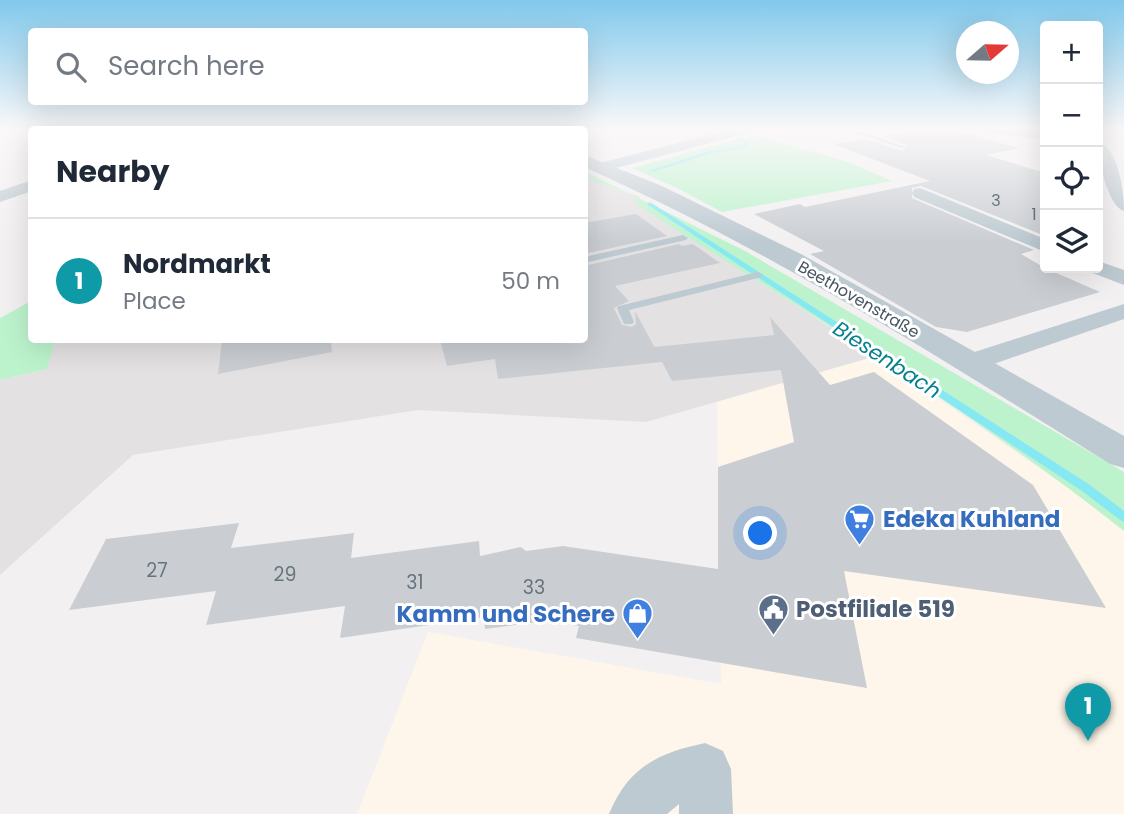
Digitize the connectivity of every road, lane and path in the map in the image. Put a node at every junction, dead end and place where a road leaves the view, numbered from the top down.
1 (600, 167) edge
2 (1111, 167) edge
3 (28, 186) edge
4 (920, 193) dead end
5 (0, 197) edge
6 (1124, 206) edge
7 (683, 238) dead end
8 (1040, 244) edge
9 (588, 259) edge
10 (1103, 269) edge
11 (758, 275) dead end
12 (1124, 278) edge
13 (1124, 311) edge
14 (628, 322) dead end
15 (969, 363) junction
16 (1124, 454) edge
17 (636, 814) edge
18 (706, 814) edge

1 - 15 street, Beethovenstraße
2 - 6 street
3 - 5 street
4 - 8 street
7 - 9 lane
10 - 12 street
11 - 14 lane
13 - 15 street
15 - 16 street, Beethovenstraße
17 - 18 street

